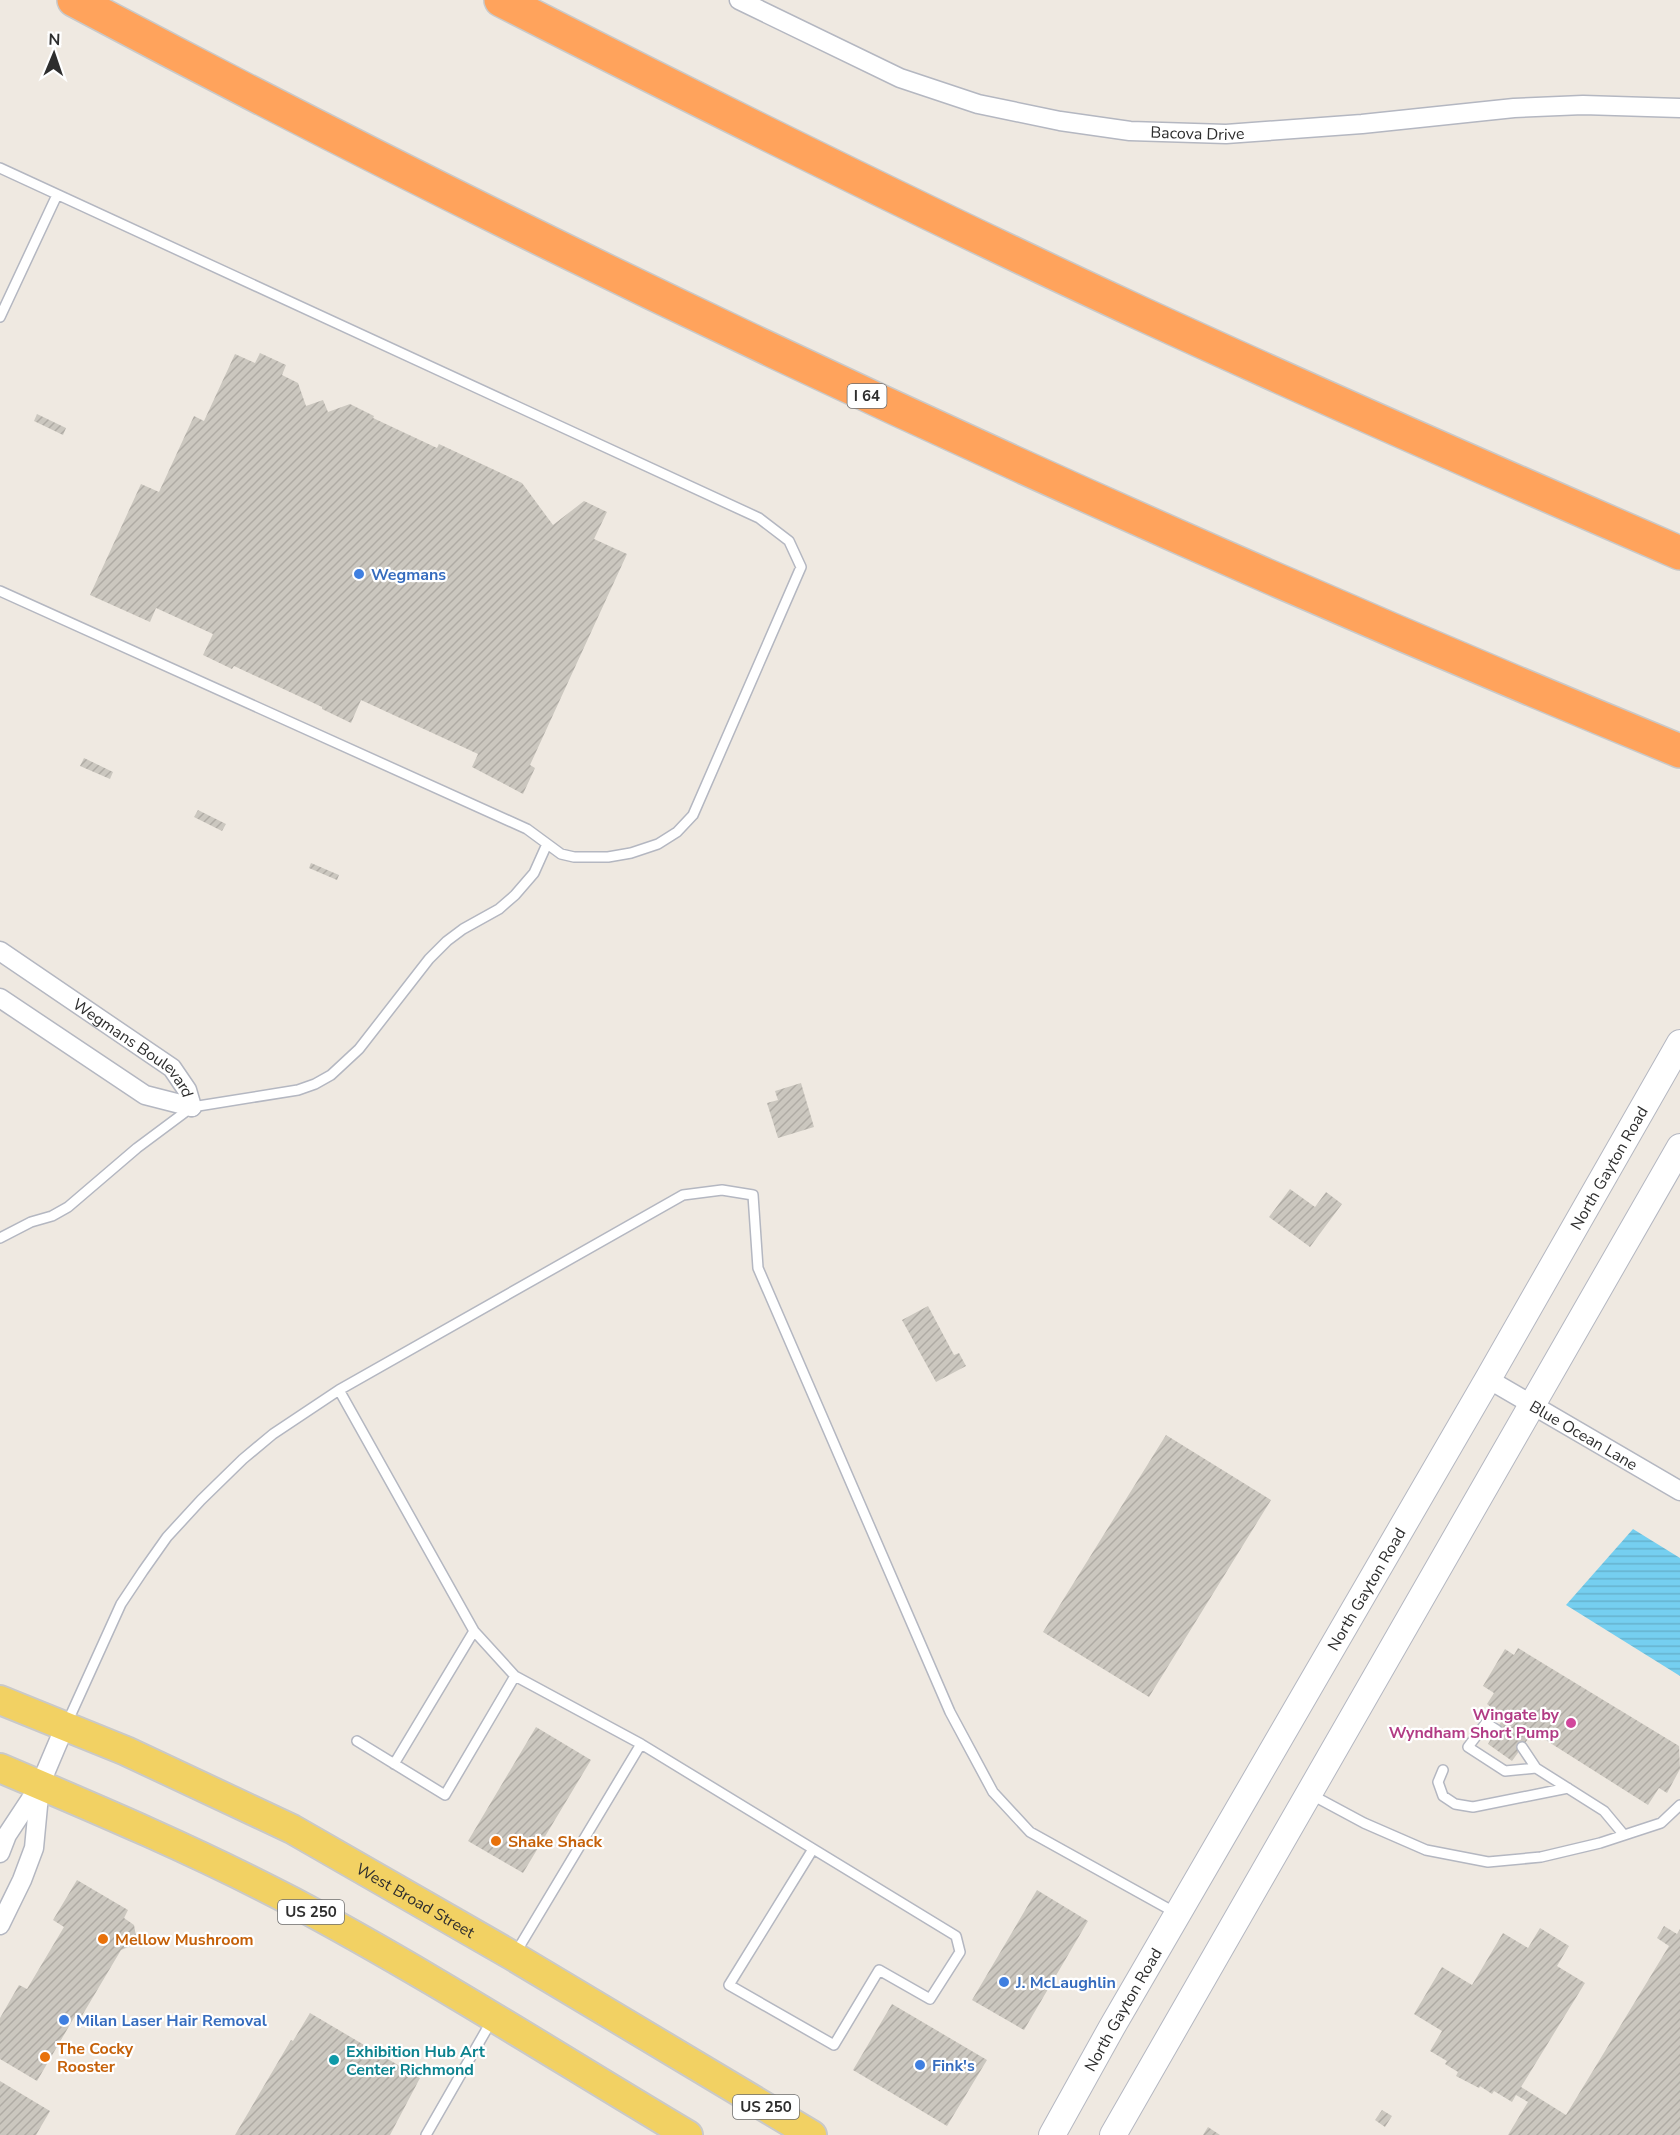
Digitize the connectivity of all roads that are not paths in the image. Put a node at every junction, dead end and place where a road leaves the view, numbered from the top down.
1 (74, 0) edge
2 (501, 0) edge
3 (739, 0) edge
4 (1680, 108) edge
5 (0, 168) edge
6 (57, 195) junction
7 (0, 316) edge
8 (1680, 553) edge
9 (0, 591) edge
10 (1680, 751) edge
11 (547, 844) junction
12 (0, 951) edge
13 (0, 998) edge
14 (1680, 1043) edge
15 (192, 1107) junction
16 (1680, 1147) edge
17 (0, 1238) edge
18 (1488, 1379) junction
19 (339, 1390) junction
20 (1532, 1406) junction
21 (1680, 1491) edge
22 (474, 1631) junction
23 (515, 1676) junction
24 (0, 1700) edge
25 (65, 1725) junction
26 (1497, 1730) dead end
27 (357, 1742) dead end
28 (641, 1744) junction
29 (1522, 1747) dead end
30 (394, 1764) junction
31 (0, 1768) edge
32 (1536, 1768) junction
33 (1443, 1770) dead end
34 (40, 1785) junction
35 (1568, 1788) junction
36 (1310, 1793) junction
37 (1680, 1805) edge
38 (1623, 1835) junction
39 (813, 1849) junction
40 (0, 1853) edge
41 (1178, 1914) junction
42 (0, 1925) edge
43 (513, 1956) junction
44 (493, 2017) junction
45 (426, 2135) edge
46 (688, 2135) edge
47 (812, 2135) edge
48 (1052, 2135) edge
49 (1113, 2135) edge

1 - 10 highway, I 64
2 - 8 highway
3 - 4 street, Bacova Drive
5 - 6 lane
6 - 7 lane
6 - 11 lane
9 - 11 lane
11 - 15 lane
12 - 15 street, Wegmans Boulevard
13 - 15 street, Wegmans Boulevard
14 - 18 main road, North Gayton Road
15 - 17 lane
16 - 20 main road
18 - 20 street, Blue Ocean Lane
18 - 41 main road, North Gayton Road
19 - 22 lane
19 - 25 lane
19 - 41 lane
20 - 21 street, Blue Ocean Lane
20 - 36 main road
22 - 23 lane
22 - 30 lane
23 - 28 lane
23 - 30 lane
24 - 25 main road, West Broad Street / US 250
25 - 34 street
25 - 43 main road, West Broad Street / US 250
26 - 32 lane
27 - 30 lane
28 - 39 lane
28 - 43 lane
29 - 32 lane
31 - 34 main road, US 250
32 - 35 lane
33 - 35 lane
34 - 40 street
34 - 42 street
34 - 44 main road, US 250
35 - 38 lane
36 - 38 lane
36 - 49 main road
37 - 38 lane
39 - 39 lane
41 - 48 main road, North Gayton Road
43 - 47 main road, West Broad Street / US 250
44 - 45 lane
44 - 46 main road, US 250

